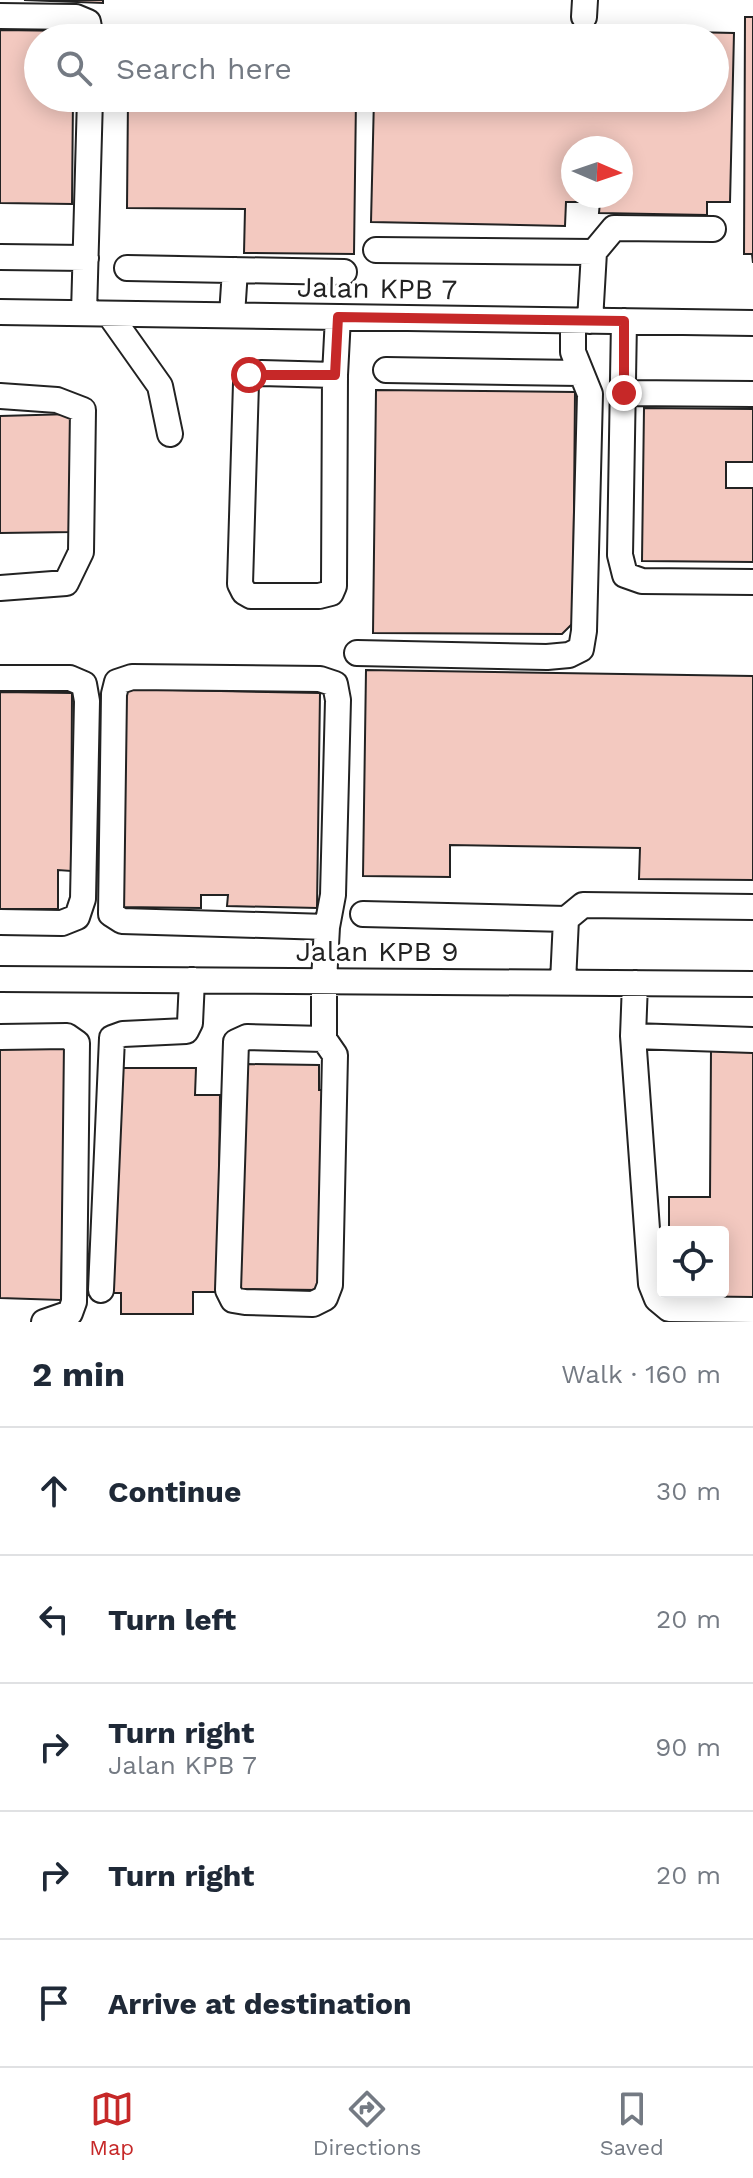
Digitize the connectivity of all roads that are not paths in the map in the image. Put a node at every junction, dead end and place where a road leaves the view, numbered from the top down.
1 (0, 16) edge
2 (88, 24) edge
3 (90, 112) edge
4 (713, 229) dead end
5 (376, 250) dead end
6 (594, 252) junction
7 (0, 257) edge
8 (86, 258) junction
9 (127, 268) dead end
10 (235, 270) junction
11 (344, 272) dead end
12 (0, 312) edge
13 (84, 313) junction
14 (109, 314) junction
15 (232, 315) junction
16 (338, 317) junction
17 (581, 321) junction
18 (624, 321) junction
19 (753, 323) edge
20 (386, 370) dead end
21 (580, 373) junction
22 (335, 375) junction
23 (624, 393) junction
24 (753, 394) edge
25 (0, 396) edge
26 (170, 434) dead end
27 (753, 582) edge
28 (0, 588) edge
29 (357, 653) dead end
30 (0, 678) edge
31 (753, 907) edge
32 (363, 914) dead end
33 (566, 919) junction
34 (0, 922) edge
35 (327, 927) junction
36 (0, 979) edge
37 (192, 980) junction
38 (324, 981) junction
39 (563, 982) junction
40 (635, 983) junction
41 (753, 984) edge
42 (633, 1036) junction
43 (0, 1037) edge
44 (324, 1039) junction
45 (753, 1040) edge
46 (101, 1290) dead end
47 (753, 1310) edge
48 (44, 1322) edge

1 - 2 street
3 - 8 street
4 - 6 street
5 - 6 street
6 - 17 street
7 - 8 street
8 - 13 street
9 - 10 street
10 - 11 street
10 - 15 street
12 - 13 street, Jalan KPB 7
13 - 14 street, Jalan KPB 7
14 - 15 street, Jalan KPB 7
14 - 26 street
15 - 16 street, Jalan KPB 7
16 - 17 street, Jalan KPB 7
16 - 22 street
17 - 18 street, Jalan KPB 7
17 - 21 street
18 - 19 street, Jalan KPB 7
18 - 23 street
20 - 21 street
21 - 29 street
22 - 22 street
23 - 24 street
23 - 27 street
25 - 28 street
30 - 34 street
31 - 33 street
32 - 33 street
33 - 39 street
35 - 35 street
35 - 38 street
36 - 37 street, Jalan KPB 9
37 - 38 street, Jalan KPB 9
37 - 46 street
38 - 39 street, Jalan KPB 9
38 - 44 street
39 - 40 street, Jalan KPB 9
40 - 41 street, Jalan KPB 9
40 - 42 street
42 - 45 street
42 - 47 street
43 - 48 street
44 - 44 street

